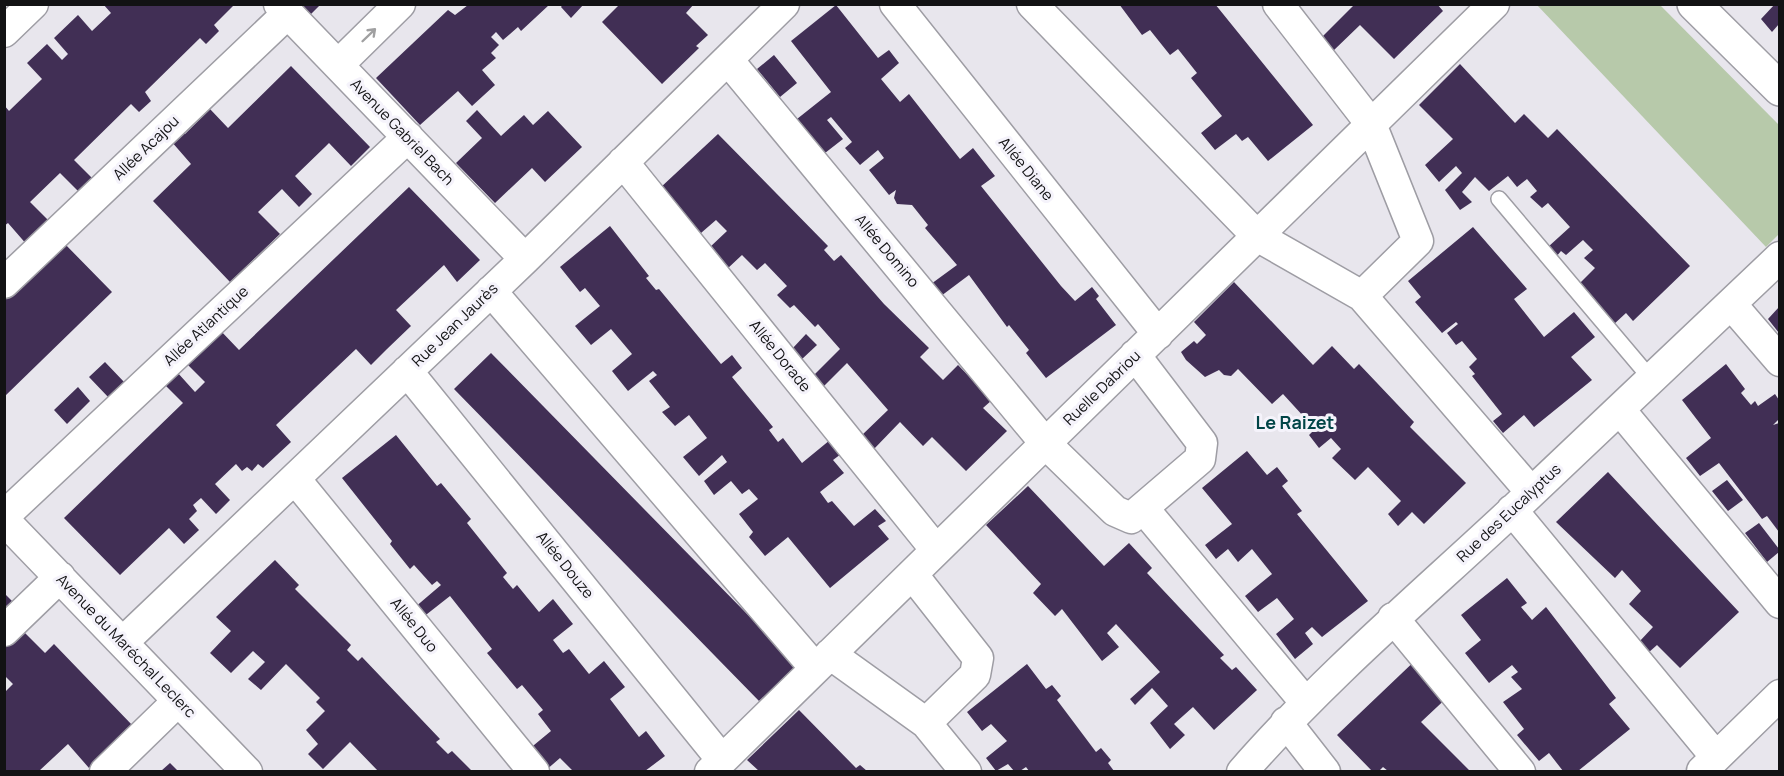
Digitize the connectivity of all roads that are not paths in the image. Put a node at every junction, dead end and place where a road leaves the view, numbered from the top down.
1 (33, 4) edge
2 (400, 4) edge
3 (784, 4) edge
4 (895, 4) edge
5 (1032, 4) edge
6 (1278, 4) edge
7 (1494, 4) edge
8 (1694, 4) edge
9 (284, 9) edge
10 (4, 32) edge
11 (728, 60) junction
12 (338, 65) junction
13 (1779, 89) edge
14 (1371, 124) junction
15 (408, 137) junction
16 (623, 162) junction
17 (1499, 199) dead end
18 (1257, 236) junction
19 (1779, 257) edge
20 (525, 259) junction
21 (4, 283) edge
22 (491, 291) junction
23 (1362, 296) junction
24 (1731, 304) junction
25 (1158, 333) junction
26 (1135, 356) junction
27 (1779, 361) edge
28 (407, 371) junction
29 (1652, 380) junction
30 (1620, 411) junction
31 (1046, 443) junction
32 (295, 479) junction
33 (1522, 501) junction
34 (1143, 508) junction
35 (4, 518) edge
36 (936, 550) junction
37 (912, 574) junction
38 (60, 577) junction
39 (1779, 603) edge
40 (1393, 618) junction
41 (4, 631) edge
42 (123, 642) junction
43 (823, 661) junction
44 (1779, 695) edge
45 (178, 701) junction
46 (1295, 712) junction
47 (926, 723) junction
48 (1709, 764) edge
49 (716, 765) edge
50 (105, 771) edge
51 (247, 771) edge
52 (534, 771) edge
53 (966, 771) edge
54 (1242, 771) edge
55 (1325, 771) edge
56 (1520, 771) edge

1 - 10 street
12 -> 2 street
3 - 11 street, Rue Jean Jaurès
4 - 25 street, Allée Diane
5 - 18 street
6 - 14 street
7 - 14 street, Ruelle Dabriou
8 - 13 main road
9 - 12 street, Avenue Gabriel Bach
9 - 21 street, Allée Acajou
11 - 16 street, Rue Jean Jaurès
11 - 31 street, Allée Domino
12 - 15 street, Avenue Gabriel Bach
14 - 18 street, Ruelle Dabriou
14 - 23 street
15 - 20 street, Avenue Gabriel Bach
15 - 35 street, Allée Atlantique
16 - 20 street, Rue Jean Jaurès
16 - 36 street, Allée Dorade
17 - 29 lane
18 - 23 street
18 - 25 street, Ruelle Dabriou
19 - 24 street, Rue des Eucalyptus
20 - 22 street, Rue Jean Jaurès
22 - 28 street, Rue Jean Jaurès
22 - 43 street
23 - 33 street
24 - 27 street
24 - 29 street, Rue des Eucalyptus
25 - 26 street, Ruelle Dabriou
26 - 31 street, Ruelle Dabriou
26 - 34 street
28 - 32 street, Rue Jean Jaurès
28 - 49 street, Allée Douze
29 - 30 street, Rue des Eucalyptus
30 - 33 street, Rue des Eucalyptus
30 - 39 street
31 - 34 street, Allée Domino
31 - 36 street, Ruelle Dabriou
32 - 42 street, Rue Jean Jaurès
32 - 52 street, Allée Duo
33 - 40 street, Rue des Eucalyptus
33 - 48 street
34 - 46 street
35 - 38 street, Avenue du Maréchal Leclerc
36 - 37 street, Ruelle Dabriou
37 - 43 street, Ruelle Dabriou
37 - 47 street
38 - 41 street
38 - 42 street, Avenue du Maréchal Leclerc
40 - 46 street, Rue des Eucalyptus
40 - 56 street
42 - 45 street, Avenue du Maréchal Leclerc
43 - 47 street
43 - 49 street, Ruelle Dabriou
44 - 48 street
45 - 50 street
45 - 51 street, Avenue du Maréchal Leclerc
46 - 54 street, Rue des Eucalyptus
46 - 55 street
47 - 53 street

